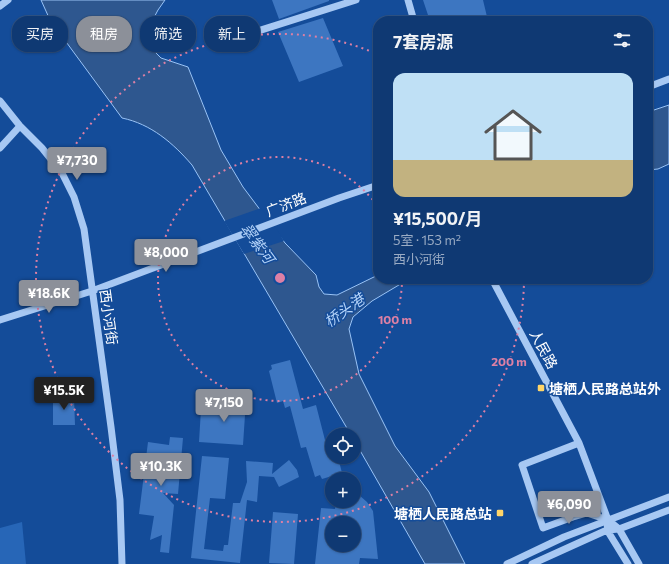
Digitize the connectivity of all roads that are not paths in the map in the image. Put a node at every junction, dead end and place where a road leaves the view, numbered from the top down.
1 (8, 0) edge
2 (356, 0) edge
3 (408, 0) edge
4 (0, 6) edge
5 (413, 16) edge
6 (260, 30) edge
7 (669, 79) edge
8 (653, 85) edge
9 (0, 101) edge
10 (20, 126) junction
11 (0, 148) edge
12 (373, 187) edge
13 (495, 284) edge
14 (92, 291) junction
15 (0, 320) edge
16 (579, 443) junction
17 (669, 496) edge
18 (669, 510) edge
19 (608, 520) junction
20 (619, 529) junction
21 (607, 530) junction
22 (122, 564) edge
23 (506, 564) edge
24 (532, 564) edge
25 (628, 564) edge
26 (638, 564) edge

1 - 4 street
2 - 6 street
3 - 5 street
7 - 8 street
9 - 10 street, 西小河街
10 - 11 street
10 - 14 street, 西小河街
12 - 14 street, 广济路
13 - 16 street, 人民路
14 - 15 street, 广济路
14 - 22 street, 西小河街
16 - 19 street, 人民路
16 - 19 street
17 - 19 street
18 - 20 street
19 - 20 street
19 - 21 street, 人民路
19 - 23 street
20 - 21 street
20 - 26 street
21 - 24 street
21 - 25 street

